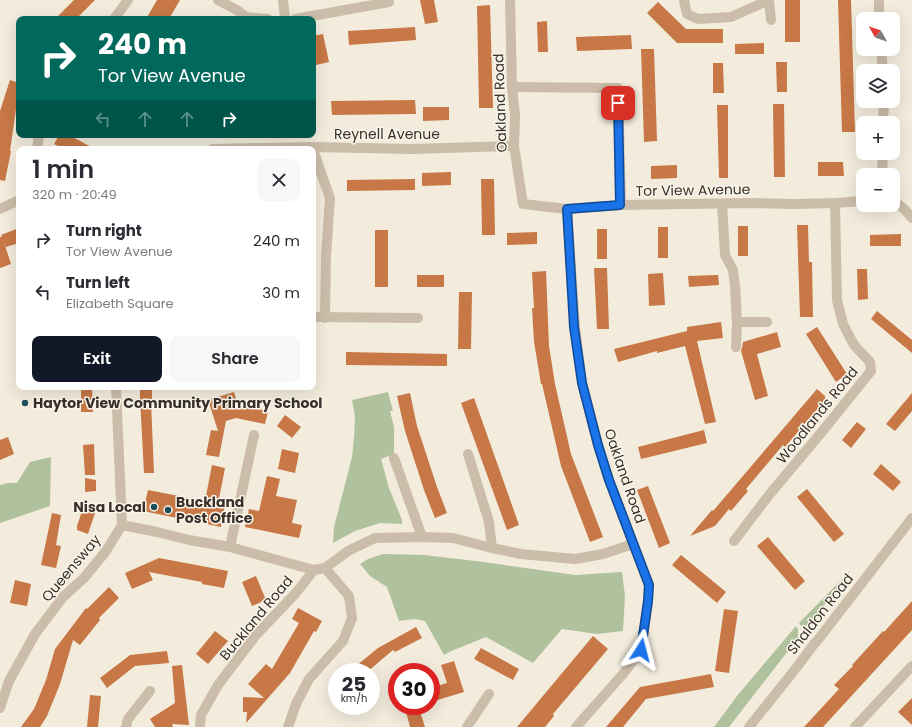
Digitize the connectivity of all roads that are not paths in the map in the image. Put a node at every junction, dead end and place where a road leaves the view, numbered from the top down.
1 (128, 0) edge
2 (218, 0) edge
3 (283, 0) edge
4 (510, 0) edge
5 (684, 0) edge
6 (769, 0) edge
7 (878, 0) edge
8 (390, 2) dead end
9 (879, 12) edge
10 (116, 16) edge
11 (245, 16) edge
12 (285, 16) edge
13 (312, 16) edge
14 (771, 20) dead end
15 (512, 87) junction
16 (514, 146) junction
17 (316, 149) edge
18 (316, 158) edge
19 (16, 201) edge
20 (856, 202) edge
21 (835, 203) junction
22 (523, 204) joint
23 (722, 204) junction
24 (620, 205) junction
25 (900, 206) edge
26 (0, 209) edge
27 (567, 209) junction
28 (912, 218) edge
29 (316, 317) edge
30 (325, 318) junction
31 (418, 318) dead end
32 (737, 322) junction
33 (767, 322) dead end
34 (736, 348) dead end
35 (116, 390) edge
36 (254, 435) dead end
37 (468, 454) dead end
38 (394, 458) dead end
39 (912, 518) edge
40 (122, 526) junction
41 (422, 537) junction
42 (734, 541) dead end
43 (633, 544) junction
44 (230, 547) junction
45 (492, 548) junction
46 (325, 568) junction
47 (314, 570) junction
48 (912, 666) edge
49 (4, 679) edge
50 (150, 691) dead end
51 (489, 694) dead end
52 (0, 708) edge
53 (126, 727) edge
54 (200, 727) edge
55 (288, 727) edge
56 (467, 727) edge
57 (576, 727) edge
58 (749, 727) edge
59 (855, 727) edge

1 - 10 street
2 - 11 street
3 - 12 street
4 - 15 street, Oakland Road
5 - 6 street
6 - 14 street
7 - 9 street
8 - 13 street
15 - 16 street, Oakland Road
15 - 24 street
16 - 17 street, Reynell Avenue
16 - 22 street, Oakland Road
18 - 30 street
19 - 26 street
20 - 21 street, Tor View Avenue
21 - 23 street, Tor View Avenue
21 - 42 street, Woodlands Road
22 - 27 street, Tor View Avenue
23 - 24 street, Tor View Avenue
23 - 32 street
24 - 27 street, Tor View Avenue
25 - 28 street
27 - 43 street, Oakland Road
29 - 30 street
30 - 31 street
32 - 33 street
32 - 34 street
35 - 40 street
36 - 44 street
37 - 45 street
38 - 41 street
39 - 58 street, Shaldon Road
40 - 44 street
40 - 49 street, Queensway
41 - 45 street
41 - 46 street
43 - 45 street
43 - 57 street, Oakland Road
44 - 47 street
46 - 47 street
46 - 55 street
47 - 54 street, Buckland Road
48 - 59 street
49 - 52 street, Queensway
50 - 53 street
51 - 56 street

